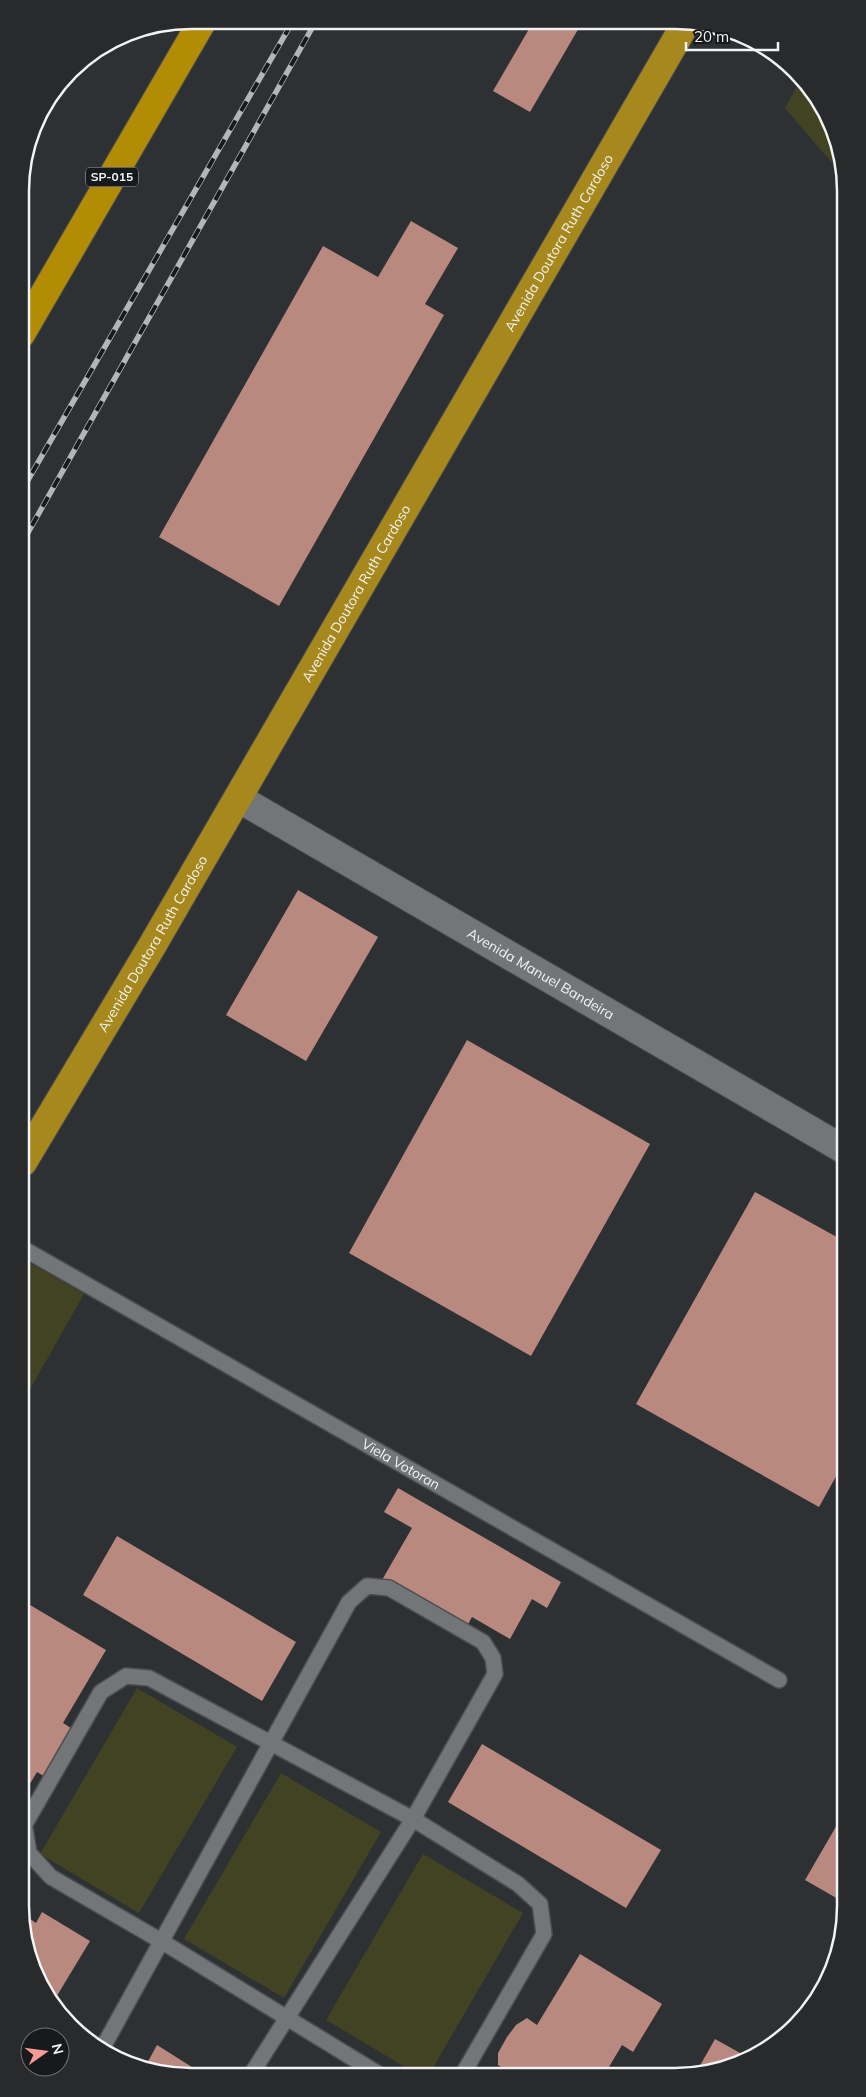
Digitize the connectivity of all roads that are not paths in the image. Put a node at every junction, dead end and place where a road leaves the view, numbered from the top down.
1 (198, 29) edge
2 (683, 29) edge
3 (29, 320) edge
4 (238, 798) junction
5 (837, 1145) edge
6 (29, 1152) edge
7 (29, 1252) edge
8 (779, 1680) dead end
9 (271, 1744) junction
10 (29, 1817) edge
11 (413, 1819) junction
12 (29, 1853) edge
13 (161, 1941) junction
14 (287, 2018) junction
15 (105, 2043) edge
16 (255, 2068) edge
17 (369, 2068) edge
18 (466, 2068) edge

1 - 3 highway, SP-015
2 - 4 highway, Avenida Doutora Ruth Cardoso
4 - 5 street, Avenida Manuel Bandeira
4 - 6 highway, Avenida Doutora Ruth Cardoso
7 - 8 lane, Viela Votoran
9 - 10 lane
9 - 11 lane
9 - 11 lane
9 - 13 lane
11 - 14 lane
11 - 18 lane
12 - 13 lane
13 - 14 lane
13 - 15 lane
14 - 16 lane
14 - 17 lane

